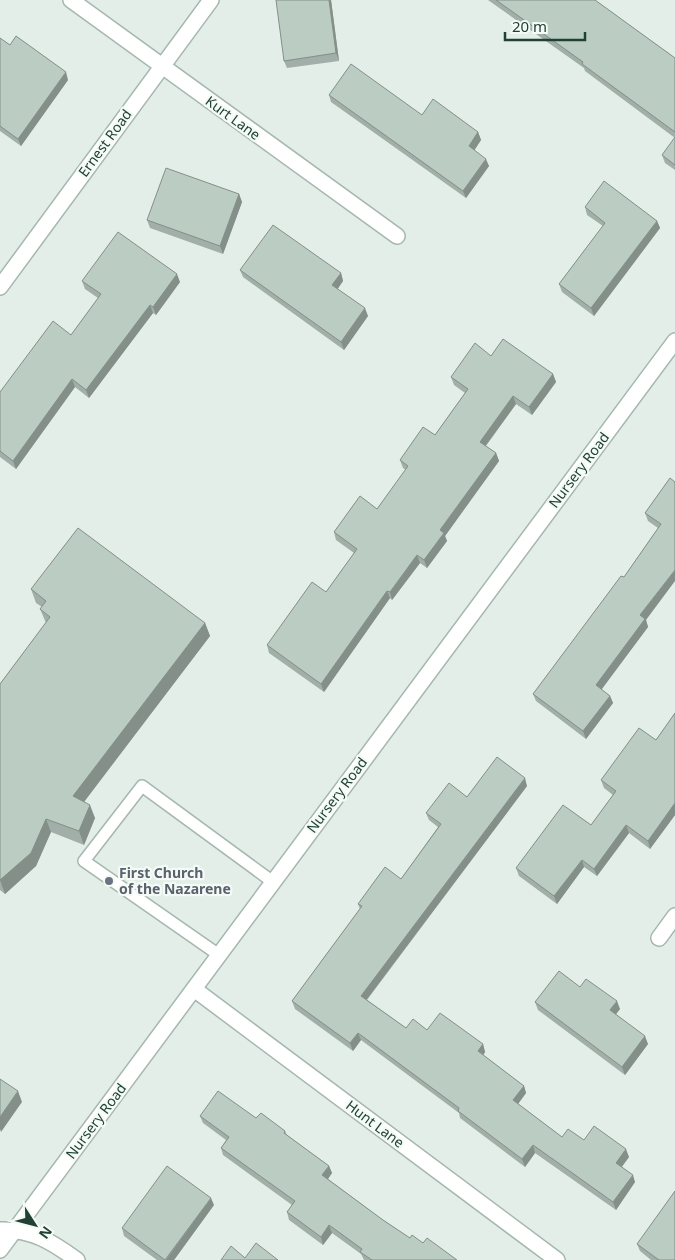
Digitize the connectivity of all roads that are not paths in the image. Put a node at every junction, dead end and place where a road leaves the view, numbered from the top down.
1 (70, 0) edge
2 (212, 0) edge
3 (162, 67) junction
4 (397, 236) dead end
5 (0, 287) edge
6 (675, 340) edge
7 (273, 882) junction
8 (675, 916) edge
9 (659, 938) dead end
10 (218, 955) junction
11 (194, 989) junction
12 (8, 1230) edge
13 (0, 1250) edge
14 (77, 1260) edge
15 (557, 1260) edge

1 - 3 street, Kurt Lane
2 - 3 street, Ernest Road
3 - 4 street, Kurt Lane
3 - 5 street, Ernest Road
6 - 7 street, Nursery Road
7 - 10 street, Nursery Road
7 - 10 lane
8 - 9 street
10 - 11 street, Nursery Road
11 - 12 street, Nursery Road
11 - 15 street, Hunt Lane
12 - 13 street, Nursery Road
12 - 14 street

